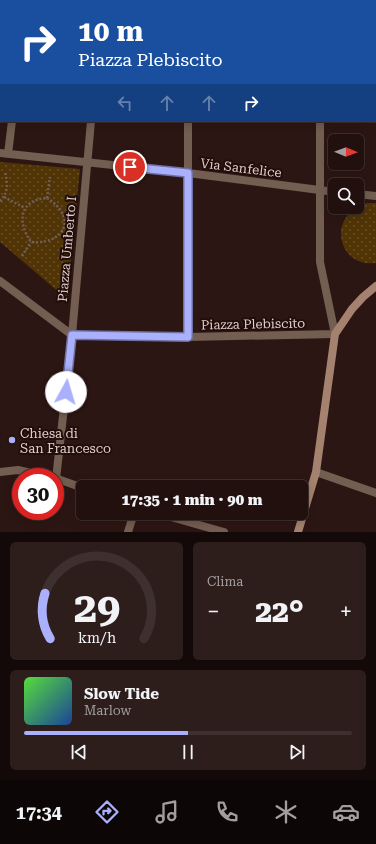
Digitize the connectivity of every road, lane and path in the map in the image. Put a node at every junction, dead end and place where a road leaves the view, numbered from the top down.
1 (12, 122) edge
2 (91, 122) edge
3 (188, 122) edge
4 (320, 122) edge
5 (4, 154) edge
6 (87, 162) junction
7 (4, 166) dead end
8 (51, 170) dead end
9 (188, 173) junction
10 (320, 190) junction
11 (328, 191) edge
12 (364, 195) edge
13 (376, 196) edge
14 (4, 197) junction
15 (48, 198) junction
16 (0, 202) edge
17 (25, 208) junction
18 (31, 242) junction
19 (22, 256) dead end
20 (0, 281) edge
21 (376, 286) edge
22 (335, 334) junction
23 (72, 335) junction
24 (188, 337) junction
25 (54, 468) edge
26 (12, 471) edge
27 (0, 472) edge
28 (316, 472) junction
29 (64, 482) edge
30 (76, 486) edge
31 (376, 493) edge
32 (132, 520) edge
33 (177, 520) edge
34 (207, 530) edge
35 (128, 532) edge
36 (224, 532) edge
37 (298, 532) edge

1 - 5 street
2 - 6 street, Piazza Umberto I
3 - 9 street
4 - 10 street
5 - 6 street
6 - 9 street, Via Sanfelice
6 - 23 street, Piazza Umberto I
7 - 14 path
8 - 15 path
9 - 10 street, Via Sanfelice
9 - 24 street
10 - 11 street, Via Sanfelice
10 - 22 street
12 - 13 street
14 - 16 path
14 - 17 path
15 - 17 path
15 - 18 path
17 - 18 path
18 - 19 path
20 - 23 street, Piazza Umberto I
21 - 22 main road
22 - 24 street, Piazza Plebiscito
22 - 28 main road
23 - 24 street, Piazza Plebiscito
23 - 25 street
26 - 27 street
28 - 31 street
28 - 37 main road
29 - 30 street
32 - 35 street
33 - 34 street
34 - 36 street

